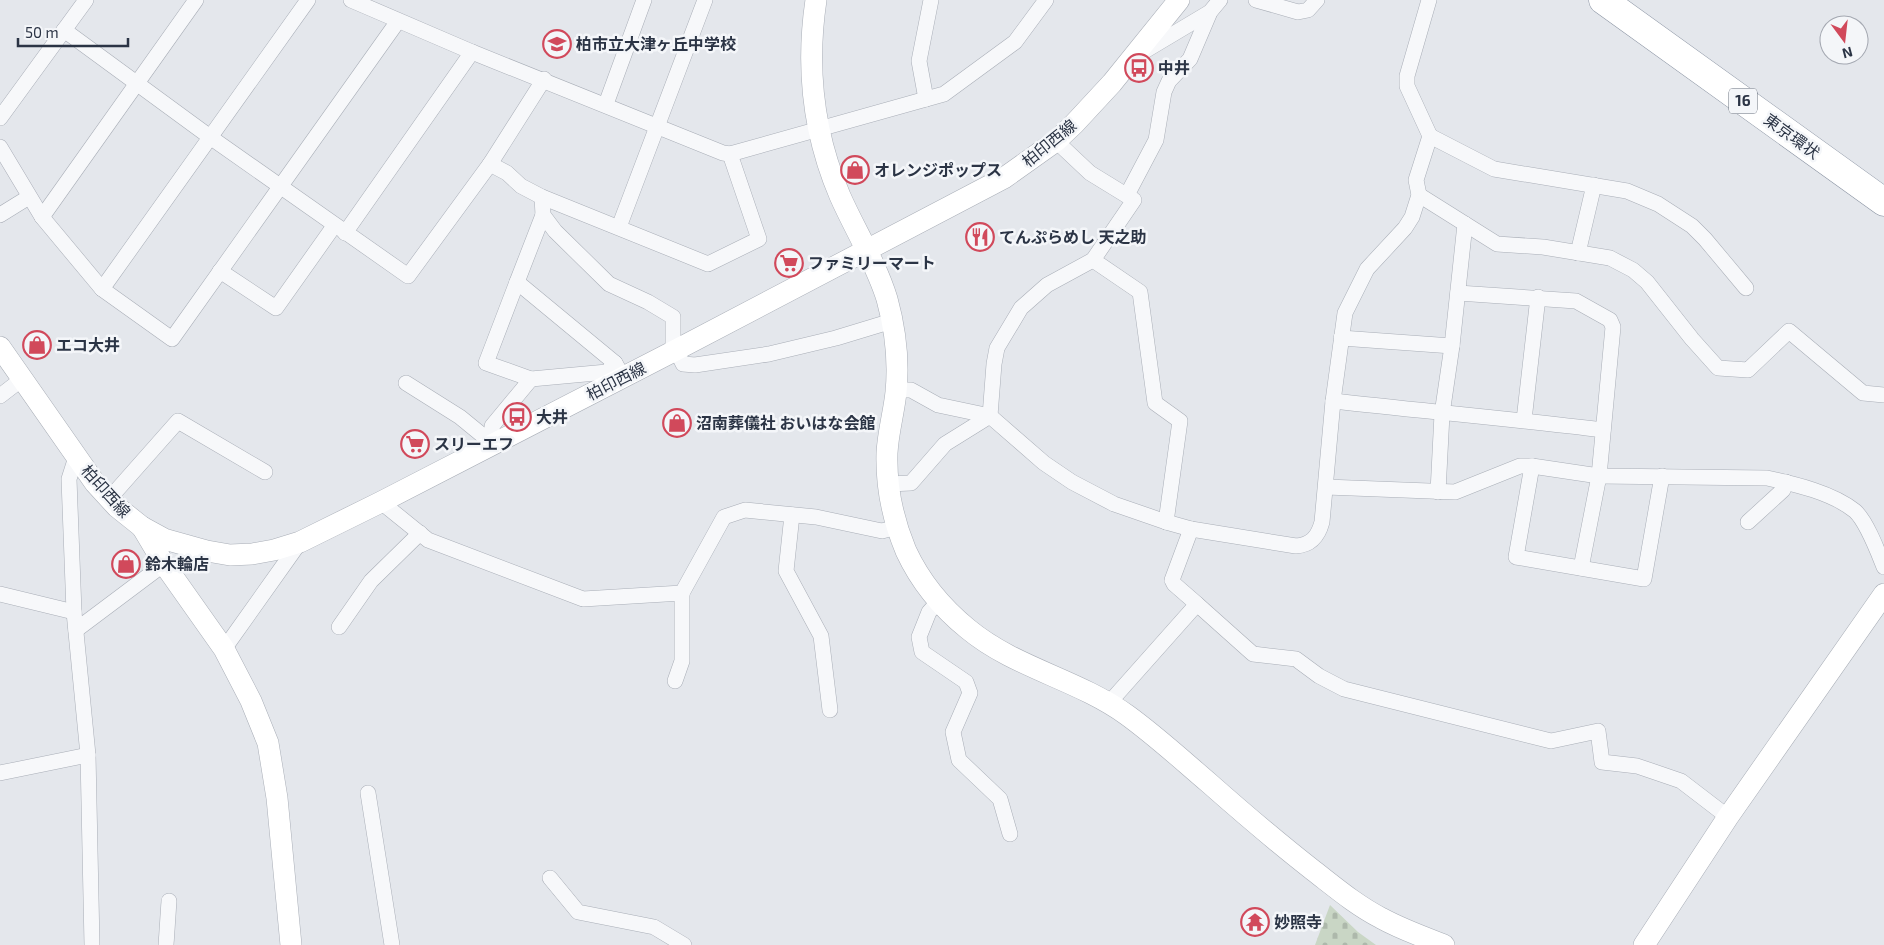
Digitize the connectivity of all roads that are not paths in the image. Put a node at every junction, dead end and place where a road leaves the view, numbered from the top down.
1 (86, 0) edge
2 (196, 0) edge
3 (308, 0) edge
4 (351, 0) edge
5 (644, 0) edge
6 (705, 0) edge
7 (816, 0) edge
8 (931, 0) edge
9 (1046, 0) edge
10 (1220, 0) edge
11 (1256, 0) edge
12 (1317, 0) edge
13 (1603, 0) edge
14 (1635, 0) edge
15 (1427, 1) edge
16 (1175, 2) edge
17 (1210, 12) junction
18 (398, 21) junction
19 (64, 30) junction
20 (472, 52) junction
21 (1133, 57) junction
22 (544, 79) junction
23 (136, 83) junction
24 (926, 99) junction
25 (606, 104) junction
26 (0, 118) edge
27 (658, 125) junction
28 (818, 128) junction
29 (1430, 136) junction
30 (210, 137) junction
31 (1056, 141) junction
32 (0, 147) edge
33 (730, 154) junction
34 (490, 164) junction
35 (1884, 178) edge
36 (1594, 185) junction
37 (280, 186) junction
38 (1419, 195) junction
39 (542, 196) junction
40 (1127, 196) junction
41 (29, 197) junction
42 (1884, 202) edge
43 (0, 215) edge
44 (543, 215) junction
45 (42, 217) junction
46 (1465, 224) junction
47 (619, 227) junction
48 (340, 229) junction
49 (866, 251) junction
50 (1578, 253) junction
51 (1093, 260) junction
52 (220, 271) junction
53 (517, 282) junction
54 (1746, 288) dead end
55 (102, 289) junction
56 (1458, 293) junction
57 (1538, 297) junction
58 (892, 321) junction
59 (1341, 338) junction
60 (1452, 346) junction
61 (0, 347) edge
62 (676, 350) junction
63 (619, 370) junction
64 (22, 379) junction
65 (531, 379) junction
66 (406, 382) dead end
67 (896, 390) junction
68 (0, 396) edge
69 (1884, 396) edge
70 (1333, 401) junction
71 (1442, 414) junction
72 (990, 416) junction
73 (1524, 420) junction
74 (1603, 430) junction
75 (493, 444) junction
76 (76, 457) junction
77 (1532, 466) junction
78 (264, 472) dead end
79 (1599, 476) junction
80 (1662, 476) junction
81 (1786, 482) junction
82 (888, 484) junction
83 (1326, 487) junction
84 (1438, 492) junction
85 (109, 499) junction
86 (381, 502) junction
87 (792, 515) junction
88 (1166, 522) junction
89 (1748, 522) dead end
90 (142, 527) junction
91 (897, 527) junction
92 (1191, 529) junction
93 (420, 533) junction
94 (300, 542) junction
95 (164, 564) junction
96 (1884, 567) edge
97 (1581, 568) junction
98 (682, 593) junction
99 (0, 594) edge
100 (1884, 594) edge
101 (939, 602) junction
102 (1197, 604) junction
103 (74, 612) junction
104 (339, 626) dead end
105 (76, 630) junction
106 (224, 649) junction
107 (675, 681) dead end
108 (1109, 703) junction
109 (830, 710) dead end
110 (88, 755) junction
111 (0, 773) edge
112 (368, 794) dead end
113 (1728, 817) junction
114 (1010, 834) dead end
115 (550, 878) dead end
116 (169, 901) dead end
117 (92, 945) edge
118 (166, 945) edge
119 (291, 945) edge
120 (392, 945) edge
121 (684, 945) edge
122 (1444, 945) edge
123 (1644, 945) edge

1 - 19 street
2 - 23 street
3 - 30 street
4 - 18 street
5 - 25 street
6 - 27 street
7 - 28 street
8 - 24 street
9 - 24 street
10 - 17 street
11 - 12 street
13 - 42 highway, 東京環状 / 16
14 - 35 highway, 東京環状 / 16
15 - 29 street
16 - 21 street, 柏印西線
17 - 21 street
17 - 40 street
18 - 20 street
18 - 37 street
19 - 23 street
19 - 26 street
20 - 22 street
20 - 48 street
21 - 31 street, 柏印西線
22 - 25 street
22 - 34 street
23 - 30 street
23 - 45 street
24 - 28 street
25 - 27 street
27 - 33 street
27 - 47 street
28 - 33 street
28 - 49 street
29 - 36 street
29 - 38 street
30 - 37 street
30 - 55 street
31 - 40 street
31 - 49 street, 柏印西線
32 - 41 street
33 - 47 street
34 - 39 street
34 - 48 street
36 - 50 street
36 - 54 street
37 - 48 street
37 - 52 street
38 - 46 street
38 - 59 street
39 - 44 street
39 - 47 street
40 - 51 street
41 - 43 street
41 - 45 street
44 - 53 street
44 - 62 street
45 - 55 street
46 - 50 street
46 - 56 street
48 - 52 street
49 - 58 street
49 - 62 street, 柏印西線
50 - 69 street
51 - 72 street
51 - 88 street
52 - 55 street
53 - 63 street
53 - 65 street
56 - 57 street
56 - 60 street
57 - 73 street
57 - 74 street
58 - 62 street
58 - 67 street
59 - 60 street
59 - 70 street
60 - 71 street
61 - 64 street, 柏印西線
62 - 63 street, 柏印西線
63 - 65 street
63 - 75 street, 柏印西線
64 - 68 street
64 - 76 street, 柏印西線
65 - 75 street
66 - 75 street
67 - 72 street
67 - 82 street
70 - 71 street
70 - 83 street
71 - 73 street
71 - 84 street
72 - 82 street
72 - 88 street
73 - 74 street
74 - 79 street
75 - 86 street, 柏印西線
76 - 85 street, 柏印西線
76 - 103 street
77 - 79 street
77 - 84 street
77 - 97 street
78 - 85 street
79 - 80 street
79 - 97 street
80 - 81 street
80 - 97 street
81 - 89 street
81 - 96 street
82 - 91 street
83 - 84 street
83 - 92 street
85 - 90 street, 柏印西線
86 - 93 street
86 - 94 street, 柏印西線
87 - 91 street
87 - 98 street
87 - 109 street
88 - 92 street
90 - 94 street, 柏印西線
90 - 95 street
91 - 101 street
92 - 102 street
93 - 98 street
93 - 104 street
94 - 106 street
95 - 105 street
95 - 106 street
98 - 107 street
99 - 103 street
100 - 113 street
101 - 108 street
101 - 114 street
102 - 108 street
102 - 113 street
103 - 105 street
105 - 110 street
106 - 119 street
108 - 122 street
110 - 111 street
110 - 117 street
112 - 120 street
113 - 123 street
115 - 121 street
116 - 118 street

